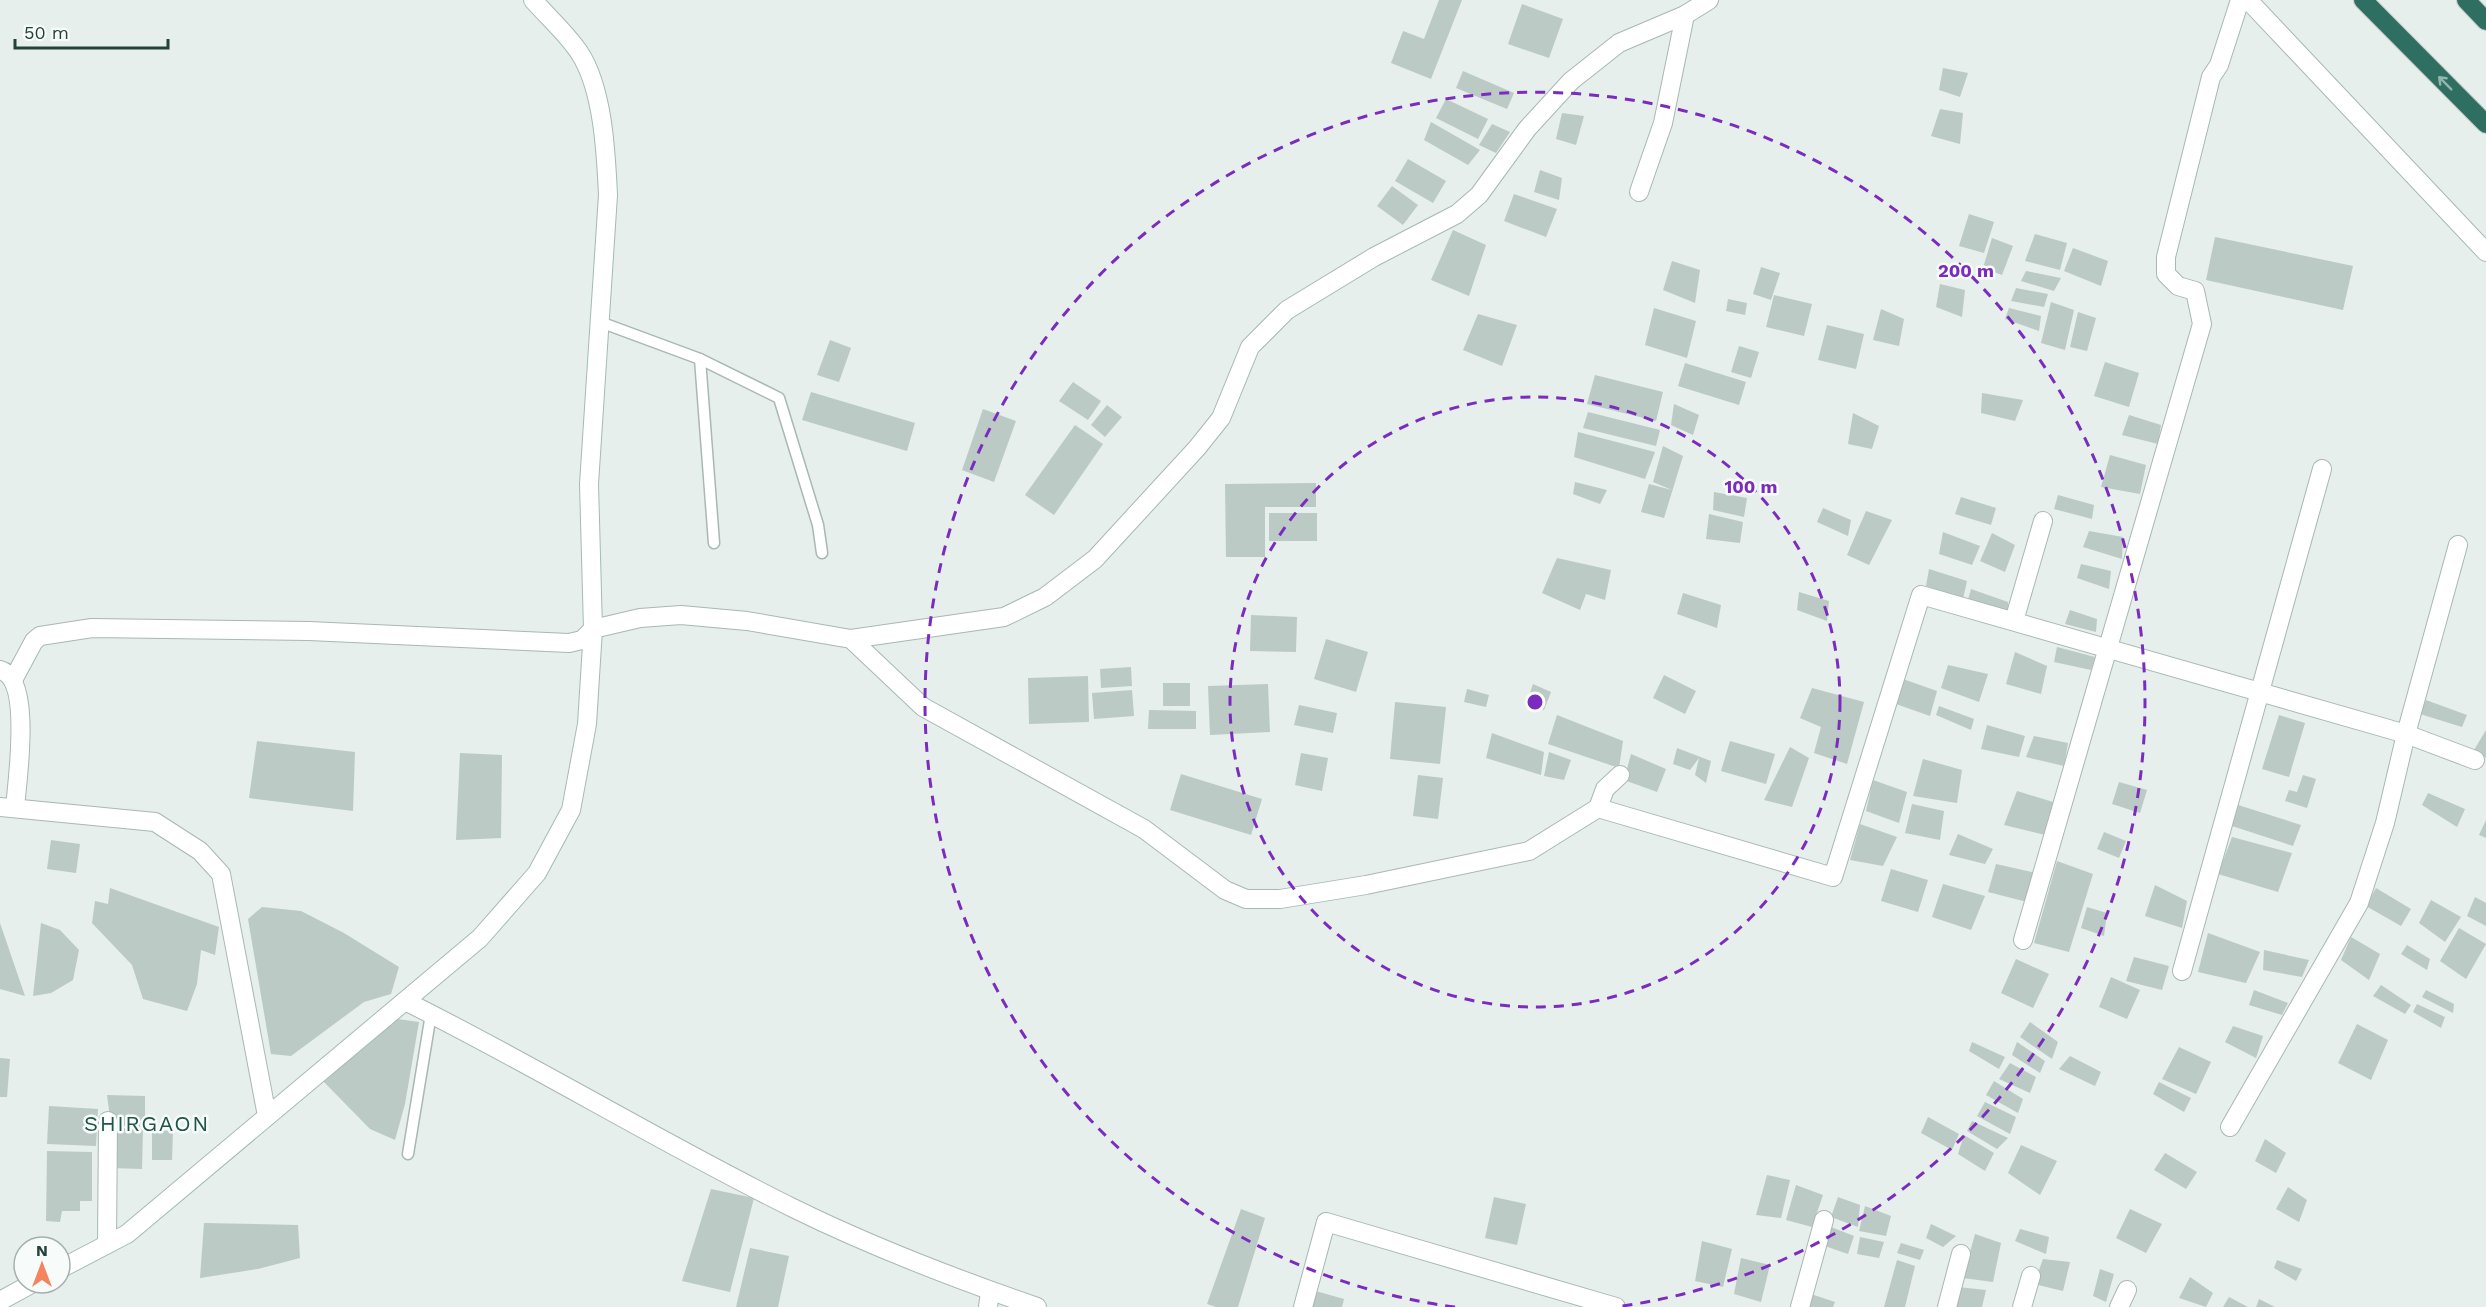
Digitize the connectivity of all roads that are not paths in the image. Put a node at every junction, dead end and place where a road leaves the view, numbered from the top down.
1 (533, 0) edge
2 (1709, 0) edge
3 (2240, 0) edge
4 (2248, 0) edge
5 (2363, 0) edge
6 (2466, 0) edge
7 (1685, 15) junction
8 (2486, 21) edge
9 (2486, 124) edge
10 (1639, 192) dead end
11 (2486, 252) edge
12 (600, 322) junction
13 (700, 359) junction
14 (2322, 469) dead end
15 (2043, 521) dead end
16 (714, 543) dead end
17 (2458, 545) dead end
18 (822, 553) dead end
19 (2014, 621) junction
20 (593, 629) junction
21 (851, 639) junction
22 (2109, 650) junction
23 (6, 675) edge
24 (2261, 693) junction
25 (2406, 734) junction
26 (2475, 760) dead end
27 (1620, 775) dead end
28 (8, 808) edge
29 (1598, 808) junction
30 (2023, 940) dead end
31 (2182, 971) dead end
32 (405, 1001) junction
33 (431, 1014) junction
34 (267, 1116) junction
35 (108, 1121) dead end
36 (2230, 1127) dead end
37 (408, 1154) dead end
38 (1824, 1220) dead end
39 (107, 1244) junction
40 (1961, 1254) dead end
41 (72, 1263) edge
42 (2031, 1276) dead end
43 (989, 1299) edge
44 (1037, 1307) edge
45 (1303, 1307) edge
46 (1616, 1307) edge
47 (1800, 1307) edge
48 (1947, 1307) edge
49 (2022, 1307) edge

1 - 12 street
2 - 7 street
3 - 22 street
4 - 11 street
9 -> 5 highway
6 - 8 highway
7 - 10 street
7 - 21 street
12 - 13 lane
12 - 20 street
13 - 16 lane
13 - 18 lane
14 - 24 street
15 - 19 street
17 - 25 street
19 - 22 street
19 - 29 street
20 - 21 street
20 - 23 street
20 - 32 street
21 - 29 street
22 - 24 street
22 - 30 street
23 - 28 street
24 - 25 street
24 - 31 street
25 - 26 street
25 - 36 street
27 - 29 street
28 - 34 street
32 - 33 street
32 - 34 street
33 - 37 lane
33 - 43 street
34 - 39 street
35 - 39 street
38 - 47 street
39 - 41 street
40 - 48 street
42 - 49 street
43 - 44 street
45 - 46 street

